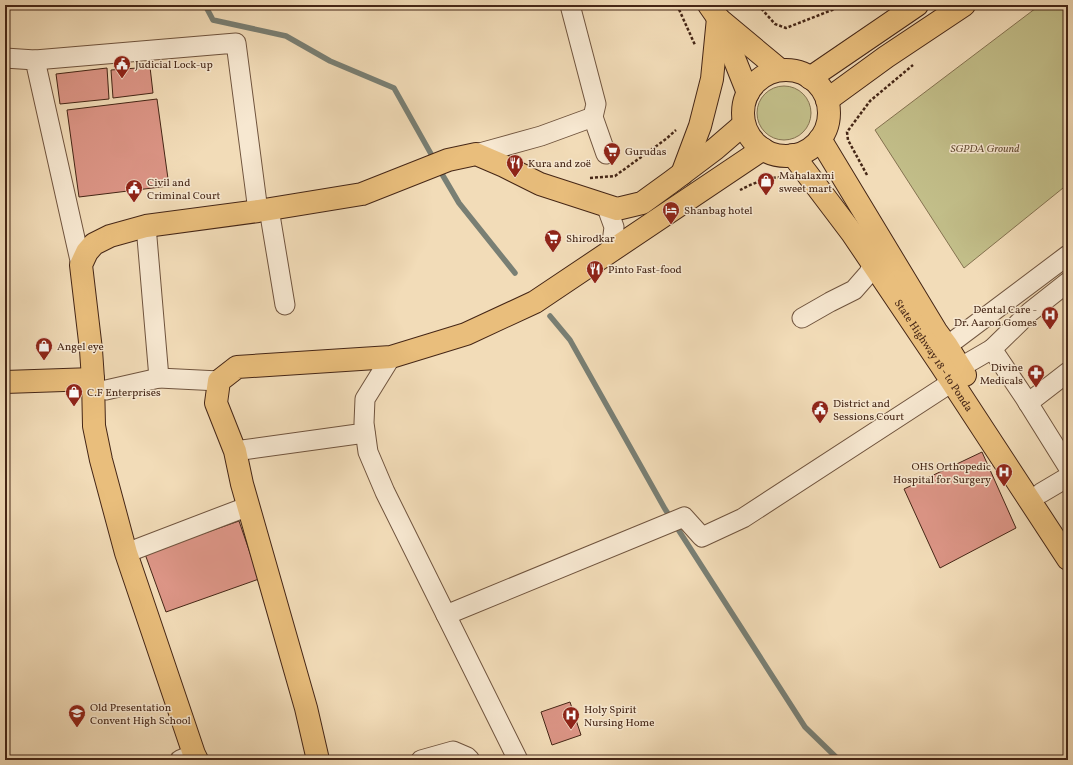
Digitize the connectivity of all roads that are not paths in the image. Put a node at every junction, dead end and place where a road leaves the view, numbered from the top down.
1 (570, 5) edge
2 (917, 5) edge
3 (951, 9) edge
4 (714, 12) edge
5 (5, 58) edge
6 (35, 60) junction
7 (780, 70) junction
8 (810, 78) junction
9 (748, 93) junction
10 (827, 100) junction
11 (593, 118) junction
12 (744, 124) junction
13 (820, 139) junction
14 (763, 149) junction
15 (476, 154) junction
16 (606, 154) dead end
17 (793, 155) junction
18 (682, 174) junction
19 (606, 205) junction
20 (264, 210) junction
21 (146, 226) junction
22 (611, 251) junction
23 (1068, 255) edge
24 (81, 265) junction
25 (873, 265) junction
26 (1068, 282) edge
27 (285, 305) dead end
28 (802, 318) dead end
29 (992, 349) junction
30 (941, 351) junction
31 (391, 357) junction
32 (1068, 372) edge
33 (956, 375) junction
34 (159, 378) junction
35 (219, 381) junction
36 (5, 382) edge
37 (99, 384) junction
38 (1028, 402) junction
39 (365, 433) junction
40 (235, 451) junction
41 (1068, 468) edge
42 (1068, 477) edge
43 (1041, 493) junction
44 (249, 506) junction
45 (1068, 535) edge
46 (126, 553) junction
47 (1068, 560) edge
48 (446, 615) junction
49 (190, 758) edge
50 (318, 760) edge
51 (422, 760) edge
52 (470, 760) edge
53 (518, 760) edge

1 - 11 street
2 - 8 main road
3 - 10 main road
4 - 7 main road
4 - 9 main road
4 - 18 main road
5 - 6 street
6 - 20 street
6 - 24 street
7 - 8 main road
7 - 9 main road
8 - 10 main road
9 - 12 main road
10 - 13 main road
11 - 15 street
11 - 16 street
12 - 14 main road
12 - 18 main road
13 - 17 main road
13 - 30 main road, State Highway 18 - to Ponda
14 - 17 main road
14 - 22 main road
15 - 19 main road
15 - 20 main road
17 - 25 main road, State Highway 18 - to Ponda
18 - 19 main road
19 - 22 street
20 - 21 main road
20 - 27 street
21 - 24 main road
21 - 34 street
22 - 31 main road
23 - 30 street
24 - 37 main road
25 - 28 street
25 - 30 main road, State Highway 18 - to Ponda
26 - 29 street
29 - 33 street
29 - 38 street
30 - 33 main road, State Highway 18 - to Ponda
31 - 35 main road
31 - 39 street
32 - 38 street
33 - 43 main road, State Highway 18 - to Ponda
33 - 47 main road, State Highway 18 - to Ponda
33 - 48 street
34 - 35 street
34 - 37 street
35 - 40 main road
36 - 37 main road
37 - 46 main road
38 - 41 street
39 - 40 street
39 - 48 street
40 - 44 main road
42 - 43 street
43 - 45 main road, State Highway 18 - to Ponda
44 - 46 street
44 - 50 main road
46 - 49 main road
48 - 53 street
51 - 52 street

